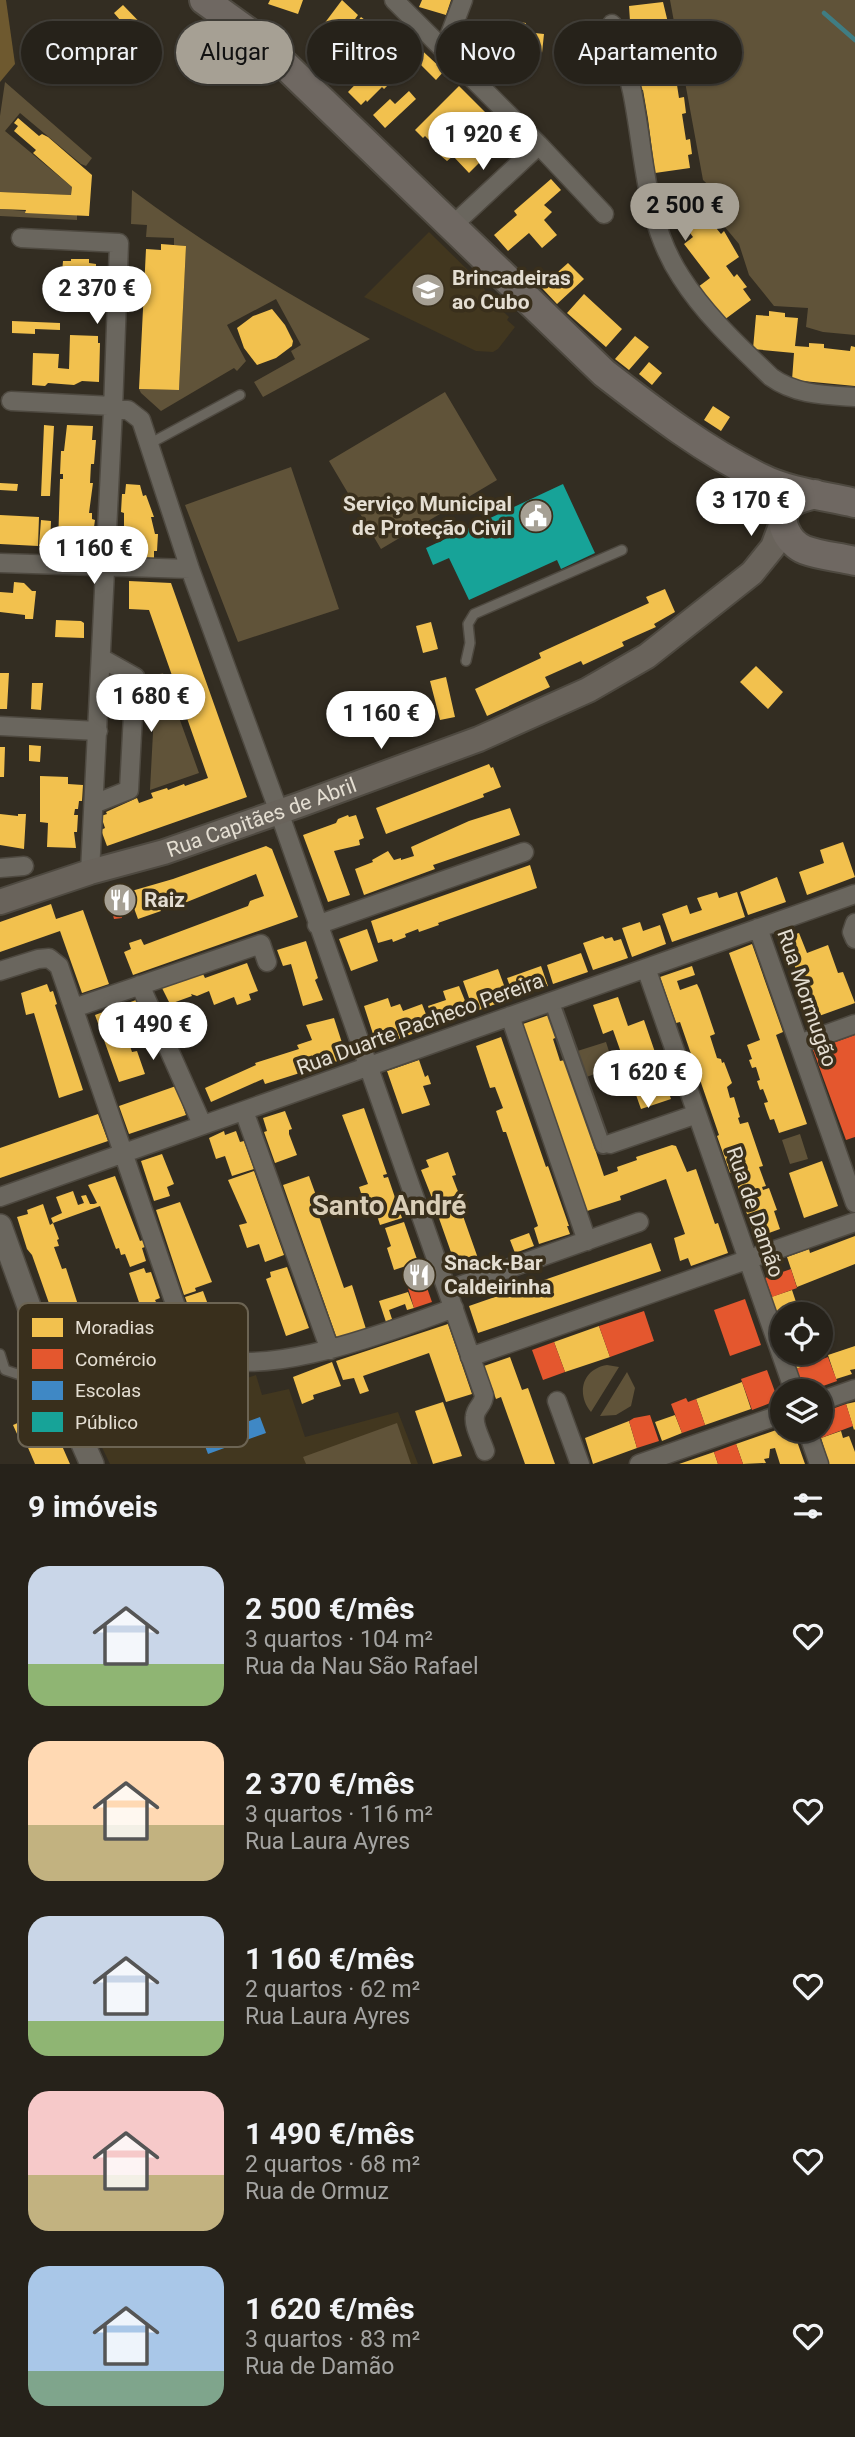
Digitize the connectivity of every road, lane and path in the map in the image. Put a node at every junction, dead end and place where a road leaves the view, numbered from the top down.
1 (204, 0) edge
2 (463, 0) edge
3 (395, 1) edge
4 (455, 21) edge
5 (436, 42) edge
6 (478, 84) edge
7 (630, 84) edge
8 (539, 145) junction
9 (604, 214) dead end
10 (452, 226) junction
11 (21, 238) dead end
12 (240, 395) dead end
13 (855, 397) edge
14 (11, 401) dead end
15 (113, 408) junction
16 (149, 444) junction
17 (763, 480) junction
18 (815, 494) junction
19 (855, 503) edge
20 (783, 518) junction
21 (622, 550) dead end
22 (804, 550) junction
23 (855, 561) edge
24 (0, 563) edge
25 (106, 567) junction
26 (190, 569) junction
27 (752, 573) junction
28 (101, 658) junction
29 (466, 661) dead end
30 (0, 726) edge
31 (98, 731) junction
32 (94, 804) junction
33 (279, 812) junction
34 (524, 852) dead end
35 (24, 866) dead end
36 (0, 868) edge
37 (90, 872) junction
38 (855, 894) edge
39 (0, 902) edge
40 (855, 923) edge
41 (317, 925) junction
42 (758, 928) junction
43 (855, 939) edge
44 (267, 962) dead end
45 (646, 968) junction
46 (0, 971) edge
47 (140, 985) junction
48 (74, 1008) junction
49 (555, 1011) dead end
50 (510, 1016) junction
51 (855, 1024) edge
52 (799, 1044) junction
53 (367, 1065) junction
54 (244, 1111) junction
55 (698, 1114) junction
56 (201, 1124) junction
57 (610, 1143) joint
58 (122, 1153) junction
59 (847, 1154) edge
60 (0, 1197) edge
61 (855, 1203) edge
62 (639, 1222) dead end
63 (855, 1222) edge
64 (0, 1226) edge
65 (587, 1241) junction
66 (748, 1261) junction
67 (448, 1290) junction
68 (28, 1303) edge
69 (175, 1303) edge
70 (454, 1308) junction
71 (330, 1350) junction
72 (0, 1354) edge
73 (470, 1357) junction
74 (248, 1361) edge
75 (18, 1374) edge
76 (790, 1379) edge
77 (855, 1389) edge
78 (833, 1397) edge
79 (557, 1401) dead end
80 (770, 1419) edge
81 (811, 1442) edge
82 (84, 1447) edge
83 (485, 1451) dead end
84 (92, 1464) edge
85 (580, 1464) edge
86 (639, 1464) edge
87 (819, 1464) edge

1 - 10 main road
2 - 4 street
3 - 5 street
6 - 8 street
7 - 13 street
8 - 9 street
8 - 10 street
10 - 17 main road
11 - 15 street
12 - 16 lane
14 - 15 street
15 - 16 street
15 - 25 street
16 - 26 street
17 - 18 main road
17 - 20 main road
18 - 19 main road
18 - 20 main road
20 - 22 main road
20 - 27 main road, Rua Capitães de Abril
21 - 29 lane
22 - 23 main road
22 - 27 main road
24 - 25 street
25 - 26 street
25 - 28 street
26 - 33 street
27 - 33 main road, Rua Capitães de Abril
28 - 31 street
28 - 32 street
30 - 31 street
31 - 32 street
32 - 37 street
33 - 37 main road, Rua Capitães de Abril
33 - 41 street
34 - 41 street
35 - 36 street
37 - 39 main road, Rua Capitães de Abril
38 - 42 street, Rua Duarte Pacheco Pereira
40 - 43 street
41 - 53 street
42 - 45 street, Rua Duarte Pacheco Pereira
42 - 52 street, Rua Mormugão
44 - 47 street
45 - 50 street, Rua Duarte Pacheco Pereira
45 - 55 street, Rua de Damão
46 - 48 street
47 - 48 street
47 - 56 street
48 - 58 street
49 - 57 street
50 - 53 street, Rua Duarte Pacheco Pereira
50 - 65 street
51 - 52 street
52 - 59 street, Rua Mormugão
53 - 54 street, Rua Duarte Pacheco Pereira
53 - 67 street
54 - 56 street, Rua Duarte Pacheco Pereira
54 - 71 street
55 - 57 street
55 - 66 street, Rua de Damão
56 - 58 street, Rua Duarte Pacheco Pereira
58 - 60 street, Rua Duarte Pacheco Pereira
58 - 69 street
59 - 61 street, Rua Mormugão
62 - 65 street
63 - 66 street
64 - 68 street
65 - 67 street
66 - 73 street
66 - 76 street, Rua de Damão
67 - 70 street
70 - 71 street
70 - 73 street
71 - 74 street
72 - 75 lane
73 - 83 street
77 - 78 street
79 - 85 street
80 - 86 street
81 - 87 street
82 - 84 street

